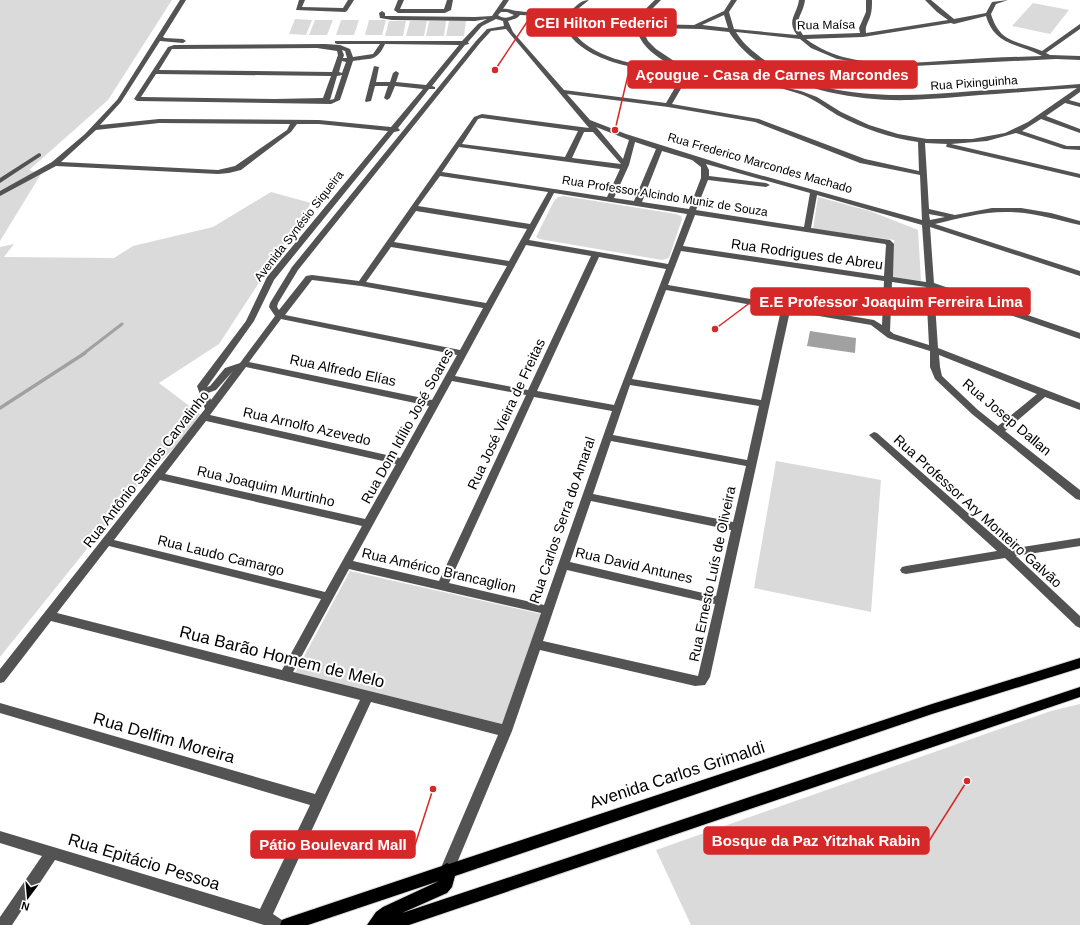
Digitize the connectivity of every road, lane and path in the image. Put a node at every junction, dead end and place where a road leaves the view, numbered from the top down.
1 (183, 0) edge
2 (302, 0) edge
3 (351, 0) edge
4 (401, 0) edge
5 (450, 0) edge
6 (506, 0) edge
7 (512, 0) edge
8 (586, 0) edge
9 (658, 0) edge
10 (734, 0) edge
11 (802, 0) edge
12 (869, 0) edge
13 (928, 0) edge
14 (1005, 0) edge
15 (994, 2) edge
16 (570, 12) junction
17 (726, 12) junction
18 (382, 13) dead end
19 (514, 13) junction
20 (988, 14) junction
21 (502, 21) junction
22 (565, 21) junction
23 (954, 22) junction
24 (640, 26) junction
25 (1080, 26) edge
26 (479, 27) junction
27 (686, 27) junction
28 (489, 30) junction
29 (730, 30) junction
30 (863, 35) junction
31 (160, 37) junction
32 (800, 37) junction
33 (478, 42) junction
34 (366, 43) junction
35 (383, 43) junction
36 (463, 44) junction
37 (319, 47) junction
38 (1045, 55) junction
39 (349, 57) junction
40 (341, 58) junction
41 (1080, 58) edge
42 (376, 66) dead end
43 (154, 72) junction
44 (396, 73) dead end
45 (687, 73) junction
46 (335, 74) junction
47 (345, 74) junction
48 (436, 78) junction
49 (448, 78) junction
50 (794, 79) junction
51 (373, 84) junction
52 (392, 84) junction
53 (404, 84) junction
54 (427, 87) junction
55 (784, 87) junction
56 (1080, 87) edge
57 (441, 89) junction
58 (829, 89) junction
59 (564, 92) junction
60 (387, 98) dead end
61 (816, 98) junction
62 (368, 100) dead end
63 (1063, 100) junction
64 (275, 101) junction
65 (668, 105) junction
66 (1080, 105) edge
67 (1039, 116) junction
68 (295, 122) junction
69 (589, 122) junction
70 (94, 128) junction
71 (393, 129) junction
72 (582, 130) junction
73 (596, 130) junction
74 (406, 131) junction
75 (1016, 131) junction
76 (1080, 131) edge
77 (633, 138) junction
78 (924, 140) junction
79 (457, 145) junction
80 (660, 147) junction
81 (1066, 148) junction
82 (1080, 148) edge
83 (1080, 152) edge
84 (39, 155) dead end
85 (690, 156) junction
86 (568, 159) junction
87 (55, 164) junction
88 (625, 166) junction
89 (437, 174) junction
90 (923, 174) junction
91 (1080, 176) edge
92 (29, 178) junction
93 (705, 178) junction
94 (1, 181) edge
95 (806, 190) junction
96 (552, 191) junction
97 (814, 192) junction
98 (0, 194) edge
99 (609, 200) junction
100 (637, 204) junction
101 (414, 208) junction
102 (925, 211) junction
103 (692, 212) junction
104 (958, 217) junction
105 (926, 223) junction
106 (1080, 223) edge
107 (532, 227) junction
108 (807, 230) junction
109 (524, 242) junction
110 (389, 244) junction
111 (678, 248) junction
112 (596, 254) junction
113 (512, 264) junction
114 (671, 267) junction
115 (1080, 274) edge
116 (888, 280) junction
117 (361, 284) junction
118 (931, 285) junction
119 (663, 287) junction
120 (489, 306) junction
121 (786, 308) junction
122 (278, 316) junction
123 (886, 332) junction
124 (1080, 336) edge
125 (935, 350) junction
126 (463, 353) junction
127 (245, 364) junction
128 (449, 378) junction
129 (627, 380) junction
130 (203, 391) junction
131 (532, 393) junction
132 (1043, 394) junction
133 (435, 404) junction
134 (764, 404) junction
135 (1080, 407) edge
136 (618, 409) junction
137 (207, 413) junction
138 (999, 430) junction
139 (874, 436) dead end
140 (608, 437) junction
141 (403, 462) junction
142 (752, 464) junction
143 (158, 476) junction
144 (1080, 496) edge
145 (587, 497) junction
146 (369, 524) junction
147 (738, 527) junction
148 (107, 542) junction
149 (1080, 542) edge
150 (1006, 553) junction
151 (347, 564) junction
152 (564, 565) junction
153 (906, 570) dead end
154 (442, 586) junction
155 (329, 597) junction
156 (721, 601) junction
157 (548, 610) junction
158 (49, 616) junction
159 (1080, 623) edge
160 (536, 644) junction
161 (1080, 663) edge
162 (286, 675) junction
163 (0, 678) edge
164 (1080, 692) edge
165 (368, 696) junction
166 (0, 708) edge
167 (506, 731) junction
168 (318, 801) junction
169 (0, 837) edge
170 (52, 853) junction
171 (447, 870) junction
172 (264, 917) junction
173 (3, 925) edge
174 (277, 925) edge
175 (287, 925) edge
176 (374, 925) edge
177 (388, 925) edge

1 - 31 street
2 - 3 street
4 - 5 street
6 - 21 street
7 - 19 street
8 - 16 street
9 - 24 street
10 - 17 street
11 - 32 street
12 - 30 street
13 - 23 street
14 - 15 street
15 - 20 street
16 - 19 street
16 - 22 street
17 - 27 street
17 - 29 street, Rua Pixinguinha
18 - 21 street
19 - 21 street
19 - 21 street
19 - 22 street
20 - 23 street, Rua Maísa
20 - 38 street
21 - 26 street, Avenida Synésio Siqueira
21 - 28 street
21 - 59 street
22 - 45 street
23 - 30 street, Rua Maísa
24 - 27 street, Rua Maísa
24 - 45 street
25 - 38 street
26 - 28 street
26 - 36 street, Avenida Synésio Siqueira
27 - 29 street, Rua Maísa
28 - 33 street, Avenida Synésio Siqueira
29 - 32 street, Rua Maísa
29 - 50 street, Rua Pixinguinha
30 - 32 street, Rua Maísa
31 - 34 street
31 - 70 street
32 - 38 street
33 - 36 street
33 - 49 street, Avenida Synésio Siqueira
34 - 35 street
34 - 39 street
35 - 36 street
35 - 39 street
36 - 48 street, Avenida Synésio Siqueira
37 - 39 street
37 - 40 street
37 - 43 street
38 - 41 street
39 - 40 street
39 - 47 street
40 - 46 street
42 - 51 street
43 - 46 street
43 - 64 street
44 - 52 street
45 - 55 street
45 - 65 street
46 - 47 street
46 - 64 street
47 - 64 street
48 - 49 street
48 - 53 street
48 - 54 street, Avenida Synésio Siqueira
49 - 57 street, Avenida Synésio Siqueira
50 - 55 street
50 - 58 street, Rua Pixinguinha
51 - 52 street
51 - 62 street
52 - 53 street
52 - 60 street
53 - 54 street
54 - 57 street
54 - 71 street, Avenida Synésio Siqueira
55 - 61 street
56 - 58 street, Rua Pixinguinha
56 - 63 street
57 - 74 street, Avenida Synésio Siqueira
58 - 61 street
59 - 65 street
59 - 69 street
61 - 78 street
63 - 66 street
63 - 67 street
65 - 90 street
67 - 75 street
67 - 76 street
68 - 70 street
68 - 71 street
68 - 87 street
69 - 73 street
69 - 77 street, Rua Frederico Marcondes Machado
70 - 87 street
71 - 74 street
71 - 130 street, Avenida Synésio Siqueira
72 - 73 street
72 - 79 street
72 - 86 street
73 - 88 street
74 - 122 street, Avenida Synésio Siqueira
75 - 78 street
75 - 81 street
77 - 80 street, Rua Frederico Marcondes Machado
77 - 88 street
78 - 90 street, Rua Josep Dallan
78 - 91 street
79 - 86 street
79 - 89 street
80 - 85 street, Rua Frederico Marcondes Machado
80 - 100 street
81 - 82 street
81 - 83 street
84 - 94 street
85 - 93 street
85 - 95 street, Rua Frederico Marcondes Machado
86 - 88 street
87 - 92 street
88 - 99 street
89 - 96 street, Rua Professor Alcindo Muniz de Souza
89 - 101 street
90 - 102 street, Rua Josep Dallan
92 - 94 street
92 - 98 street
93 - 95 street
93 - 103 street, Rua Carlos Serra do Amaral
95 - 97 street, Rua Frederico Marcondes Machado
96 - 99 street, Rua Professor Alcindo Muniz de Souza
96 - 107 street, Rua Dom Idílio José Soares
97 - 105 street, Rua Frederico Marcondes Machado
97 - 108 street
99 - 100 street, Rua Professor Alcindo Muniz de Souza
100 - 103 street, Rua Professor Alcindo Muniz de Souza
101 - 107 street
101 - 110 street
102 - 104 street
102 - 105 street, Rua Josep Dallan
103 - 108 street, Rua Professor Alcindo Muniz de Souza
103 - 111 street, Rua Carlos Serra do Amaral
104 - 105 street
104 - 106 street
105 - 115 street, Rua Frederico Marcondes Machado
105 - 118 street, Rua Josep Dallan
107 - 109 street, Rua Dom Idílio José Soares
108 - 116 street, Rua Professor Alcindo Muniz de Souza
109 - 112 street
109 - 113 street, Rua Dom Idílio José Soares
110 - 113 street
110 - 117 street
111 - 114 street, Rua Carlos Serra do Amaral
111 - 116 street, Rua Rodrigues de Abreu
112 - 114 street
112 - 131 street, Rua José Vieira de Freitas
113 - 120 street, Rua Dom Idílio José Soares
114 - 119 street, Rua Carlos Serra do Amaral
116 - 118 street, Rua Rodrigues de Abreu
116 - 123 street
117 - 120 street
117 - 122 street, Rua Antônio Santos Carvalinho
118 - 124 street, Rua Rodrigues de Abreu
118 - 125 street, Rua Josep Dallan
119 - 121 street
119 - 129 street, Rua Carlos Serra do Amaral
120 - 126 street, Rua Dom Idílio José Soares
121 - 123 street
121 - 134 street, Rua Ernesto Luís de Oliveira
122 - 126 street
122 - 127 street, Rua Antônio Santos Carvalinho
123 - 125 street
125 - 132 street
125 - 138 street, Rua Josep Dallan
126 - 128 street, Rua Dom Idílio José Soares
127 - 130 street
127 - 133 street, Rua Alfredo Elías
127 - 137 street, Rua Antônio Santos Carvalinho
128 - 131 street
128 - 133 street, Rua Dom Idílio José Soares
129 - 134 street
129 - 136 street, Rua Carlos Serra do Amaral
130 - 137 street
131 - 136 street
131 - 154 street, Rua José Vieira de Freitas
132 - 135 street
132 - 138 street
133 - 141 street, Rua Dom Idílio José Soares
134 - 142 street, Rua Ernesto Luís de Oliveira
136 - 140 street, Rua Carlos Serra do Amaral
137 - 141 street, Rua Arnolfo Azevedo
137 - 143 street, Rua Antônio Santos Carvalinho
138 - 144 street, Rua Josep Dallan
139 - 150 street, Rua Professor Ary Monteiro Galvão
140 - 142 street
140 - 145 street, Rua Carlos Serra do Amaral
141 - 146 street, Rua Dom Idílio José Soares
142 - 147 street, Rua Ernesto Luís de Oliveira
143 - 146 street, Rua Joaquim Murtinho
143 - 148 street, Rua Antônio Santos Carvalinho
145 - 147 street
145 - 152 street, Rua Carlos Serra do Amaral
146 - 151 street, Rua Dom Idílio José Soares
147 - 156 street, Rua Ernesto Luís de Oliveira
148 - 155 street, Rua Laudo Camargo
148 - 158 street, Rua Antônio Santos Carvalinho
149 - 150 street
150 - 153 street
150 - 159 street, Rua Professor Ary Monteiro Galvão
151 - 154 street, Rua Américo Brancaglion
151 - 155 street, Rua Dom Idílio José Soares
152 - 156 street, Rua David Antunes
152 - 157 street, Rua Carlos Serra do Amaral
154 - 157 street, Rua Américo Brancaglion
155 - 162 street, Rua Dom Idílio José Soares
156 - 160 street, Rua Ernesto Luís de Oliveira
157 - 160 street, Rua Carlos Serra do Amaral
158 - 162 street, Rua Barão Homem de Melo
158 - 163 street, Rua Antônio Santos Carvalinho
160 - 167 street, Rua Carlos Serra do Amaral
161 - 171 main road, Avenida Carlos Grimaldi
162 - 165 street, Rua Barão Homem de Melo
164 - 177 main road
165 - 167 street, Rua Barão Homem de Melo
165 - 168 street
166 - 168 street, Rua Delfim Moreira
167 - 171 street, Rua Carlos Serra do Amaral
168 - 172 street
169 - 170 street, Rua Epitácio Pessoa
170 - 172 street, Rua Epitácio Pessoa
170 - 173 street
171 - 175 main road, Avenida Carlos Grimaldi
171 - 176 main road
172 - 174 street, Rua Epitácio Pessoa

